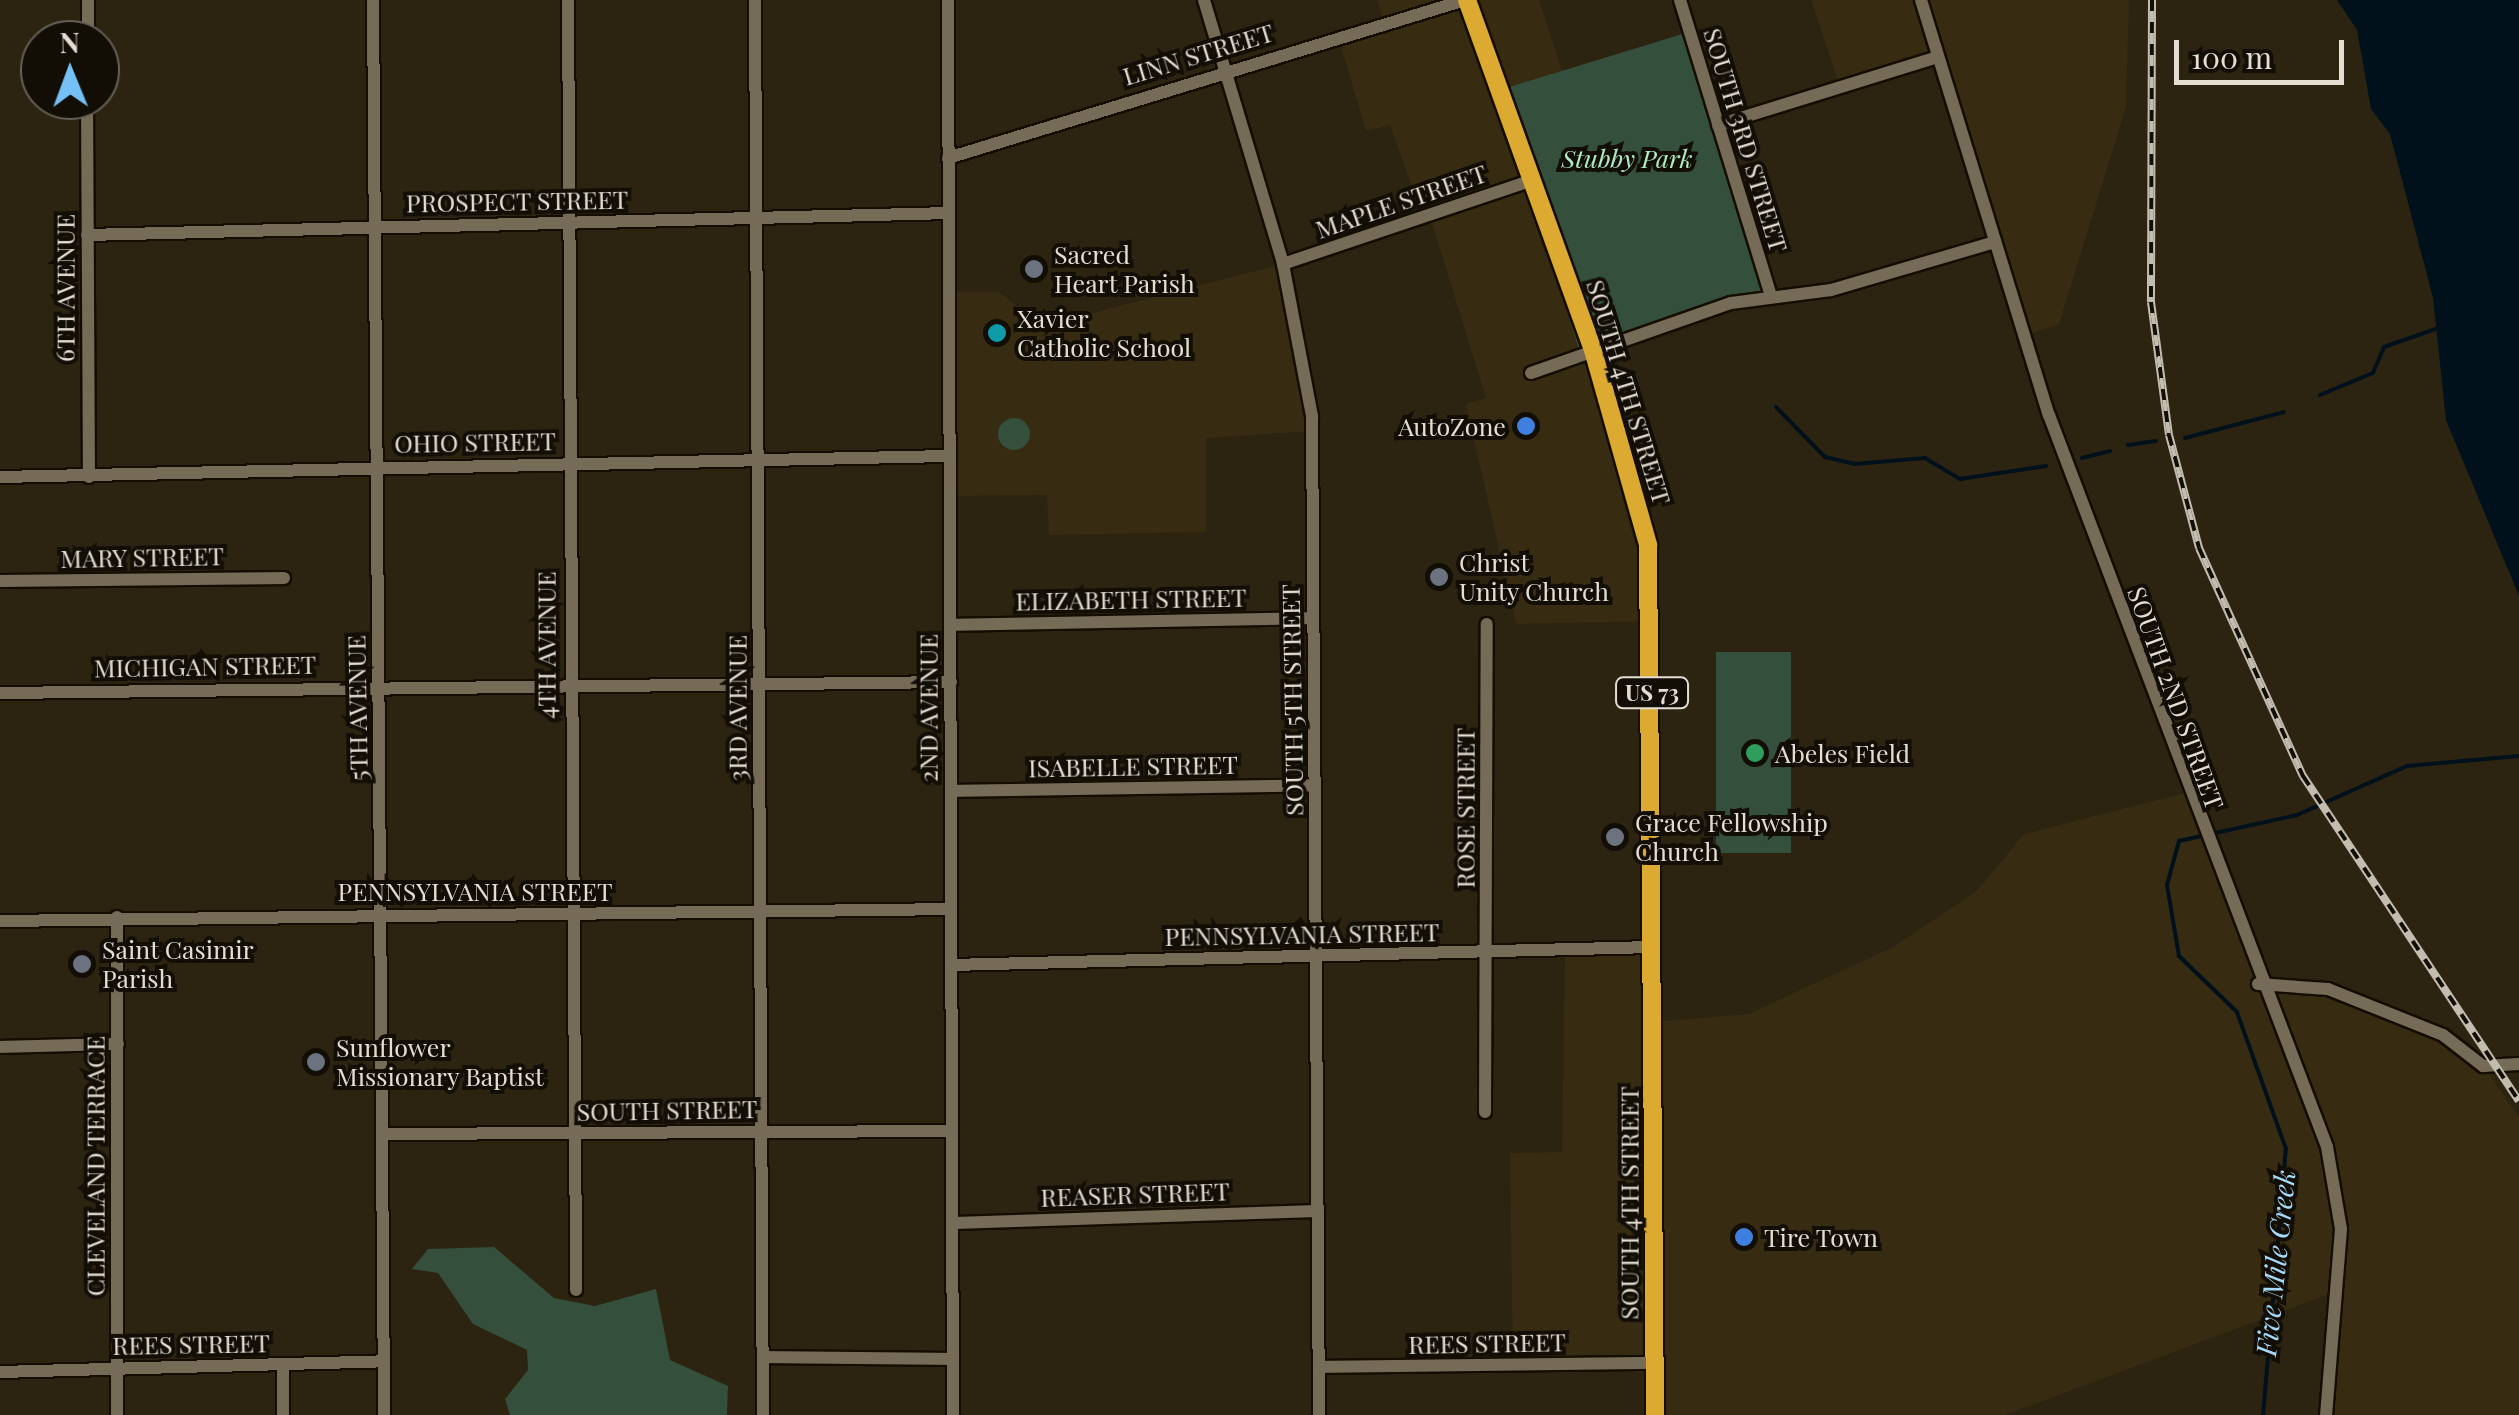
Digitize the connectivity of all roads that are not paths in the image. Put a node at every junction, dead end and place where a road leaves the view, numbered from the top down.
1 (373, 0) edge
2 (568, 0) edge
3 (754, 0) edge
4 (948, 0) edge
5 (1204, 0) edge
6 (1466, 0) edge
7 (1680, 0) edge
8 (1921, 0) edge
9 (1938, 57) junction
10 (1227, 68) junction
11 (88, 120) edge
12 (1718, 125) junction
13 (948, 158) junction
14 (1532, 180) junction
15 (948, 213) junction
16 (758, 218) junction
17 (569, 222) junction
18 (375, 227) junction
19 (87, 235) junction
20 (1994, 242) junction
21 (1284, 264) junction
22 (1770, 294) junction
23 (1593, 350) junction
24 (1532, 373) dead end
25 (950, 456) junction
26 (758, 458) junction
27 (567, 462) junction
28 (377, 466) junction
29 (89, 476) junction
30 (0, 478) edge
31 (284, 578) dead end
32 (0, 581) edge
33 (1313, 618) junction
34 (950, 624) junction
35 (1488, 624) dead end
36 (951, 682) junction
37 (568, 684) junction
38 (759, 684) junction
39 (379, 685) junction
40 (0, 693) edge
41 (1315, 786) junction
42 (952, 790) junction
43 (950, 909) junction
44 (761, 912) junction
45 (382, 913) junction
46 (570, 913) junction
47 (118, 918) junction
48 (0, 921) edge
49 (1653, 947) junction
50 (1487, 952) junction
51 (1318, 957) junction
52 (951, 965) junction
53 (2258, 984) junction
54 (118, 1044) junction
55 (0, 1047) edge
56 (2519, 1064) edge
57 (1485, 1112) dead end
58 (763, 1131) junction
59 (952, 1131) junction
60 (382, 1134) junction
61 (574, 1134) junction
62 (1318, 1211) junction
63 (953, 1223) junction
64 (576, 1290) dead end
65 (763, 1358) junction
66 (953, 1358) junction
67 (384, 1362) junction
68 (1655, 1363) junction
69 (283, 1365) junction
70 (1319, 1367) junction
71 (118, 1368) junction
72 (0, 1372) edge
73 (118, 1415) edge
74 (283, 1415) edge
75 (384, 1415) edge
76 (763, 1415) edge
77 (953, 1415) edge
78 (1319, 1415) edge
79 (1655, 1415) edge
80 (2326, 1415) edge

1 - 18 street, 5TH AVENUE
2 - 17 street, 4TH AVENUE
3 - 16 street, 3RD AVENUE
4 - 13 street, 2ND AVENUE
5 - 10 street, SOUTH 5TH STREET
6 - 10 street, LINN STREET
6 - 14 highway, SOUTH 4TH STREET / US 73
7 - 12 street, SOUTH 3RD STREET
8 - 9 street, SOUTH 2ND STREET
9 - 12 street
9 - 20 street, SOUTH 2ND STREET
10 - 13 street, LINN STREET
10 - 21 street, SOUTH 5TH STREET
11 - 19 street, 6TH AVENUE
12 - 22 street, SOUTH 3RD STREET
13 - 15 street, 2ND AVENUE
14 - 21 street, MAPLE STREET
14 - 23 highway, SOUTH 4TH STREET / US 73
15 - 16 street, PROSPECT STREET
15 - 25 street, 2ND AVENUE
16 - 17 street, PROSPECT STREET
16 - 26 street, 3RD AVENUE
17 - 18 street, PROSPECT STREET
17 - 27 street, 4TH AVENUE
18 - 19 street, PROSPECT STREET
18 - 28 street, 5TH AVENUE
19 - 29 street, 6TH AVENUE
20 - 22 street
20 - 53 street, SOUTH 2ND STREET
21 - 33 street, SOUTH 5TH STREET
22 - 23 street
23 - 24 street
23 - 49 highway, SOUTH 4TH STREET / US 73
25 - 26 street, OHIO STREET
25 - 34 street, 2ND AVENUE
26 - 27 street, OHIO STREET
26 - 38 street, 3RD AVENUE
27 - 28 street, OHIO STREET
27 - 37 street, 4TH AVENUE
28 - 29 street, OHIO STREET
28 - 39 street, 5TH AVENUE
29 - 30 street, OHIO STREET
31 - 32 street, MARY STREET
33 - 34 street, ELIZABETH STREET
33 - 41 street, SOUTH 5TH STREET
34 - 36 street, 2ND AVENUE
35 - 50 street, ROSE STREET
36 - 38 street, MICHIGAN STREET
36 - 42 street, 2ND AVENUE
37 - 38 street, MICHIGAN STREET
37 - 39 street, MICHIGAN STREET
37 - 46 street, 4TH AVENUE
38 - 44 street, 3RD AVENUE
39 - 40 street, MICHIGAN STREET
39 - 45 street, 5TH AVENUE
41 - 42 street, ISABELLE STREET
41 - 51 street, SOUTH 5TH STREET
42 - 43 street, 2ND AVENUE
43 - 44 street, PENNSYLVANIA STREET
43 - 52 street, 2ND AVENUE
44 - 46 street, PENNSYLVANIA STREET
44 - 58 street, 3RD AVENUE
45 - 46 street, PENNSYLVANIA STREET
45 - 47 street, PENNSYLVANIA STREET
45 - 60 street, 5TH AVENUE
46 - 61 street, 4TH AVENUE
47 - 48 street, PENNSYLVANIA STREET
47 - 54 street, CLEVELAND TERRACE
49 - 50 street, PENNSYLVANIA STREET
49 - 68 highway, SOUTH 4TH STREET / US 73
50 - 51 street, PENNSYLVANIA STREET
50 - 57 street, ROSE STREET
51 - 52 street, PENNSYLVANIA STREET
51 - 62 street, SOUTH 5TH STREET
52 - 59 street, 2ND AVENUE
53 - 56 street
53 - 80 street, SOUTH 2ND STREET
54 - 55 street
54 - 71 street, CLEVELAND TERRACE
58 - 59 street, SOUTH STREET
58 - 61 street, SOUTH STREET
58 - 65 street, 3RD AVENUE
59 - 63 street, 2ND AVENUE
60 - 61 street, SOUTH STREET
60 - 67 street, 5TH AVENUE
61 - 64 street, 4TH AVENUE
62 - 63 street, REASER STREET
62 - 70 street, SOUTH 5TH STREET
63 - 66 street, 2ND AVENUE
65 - 66 street
65 - 76 street, 3RD AVENUE
66 - 77 street, 2ND AVENUE
67 - 69 street, REES STREET
67 - 75 street, 5TH AVENUE
68 - 70 street, REES STREET
68 - 79 highway, SOUTH 4TH STREET / US 73
69 - 71 street, REES STREET
69 - 74 street
70 - 78 street, SOUTH 5TH STREET
71 - 72 street, REES STREET
71 - 73 street, CLEVELAND TERRACE

